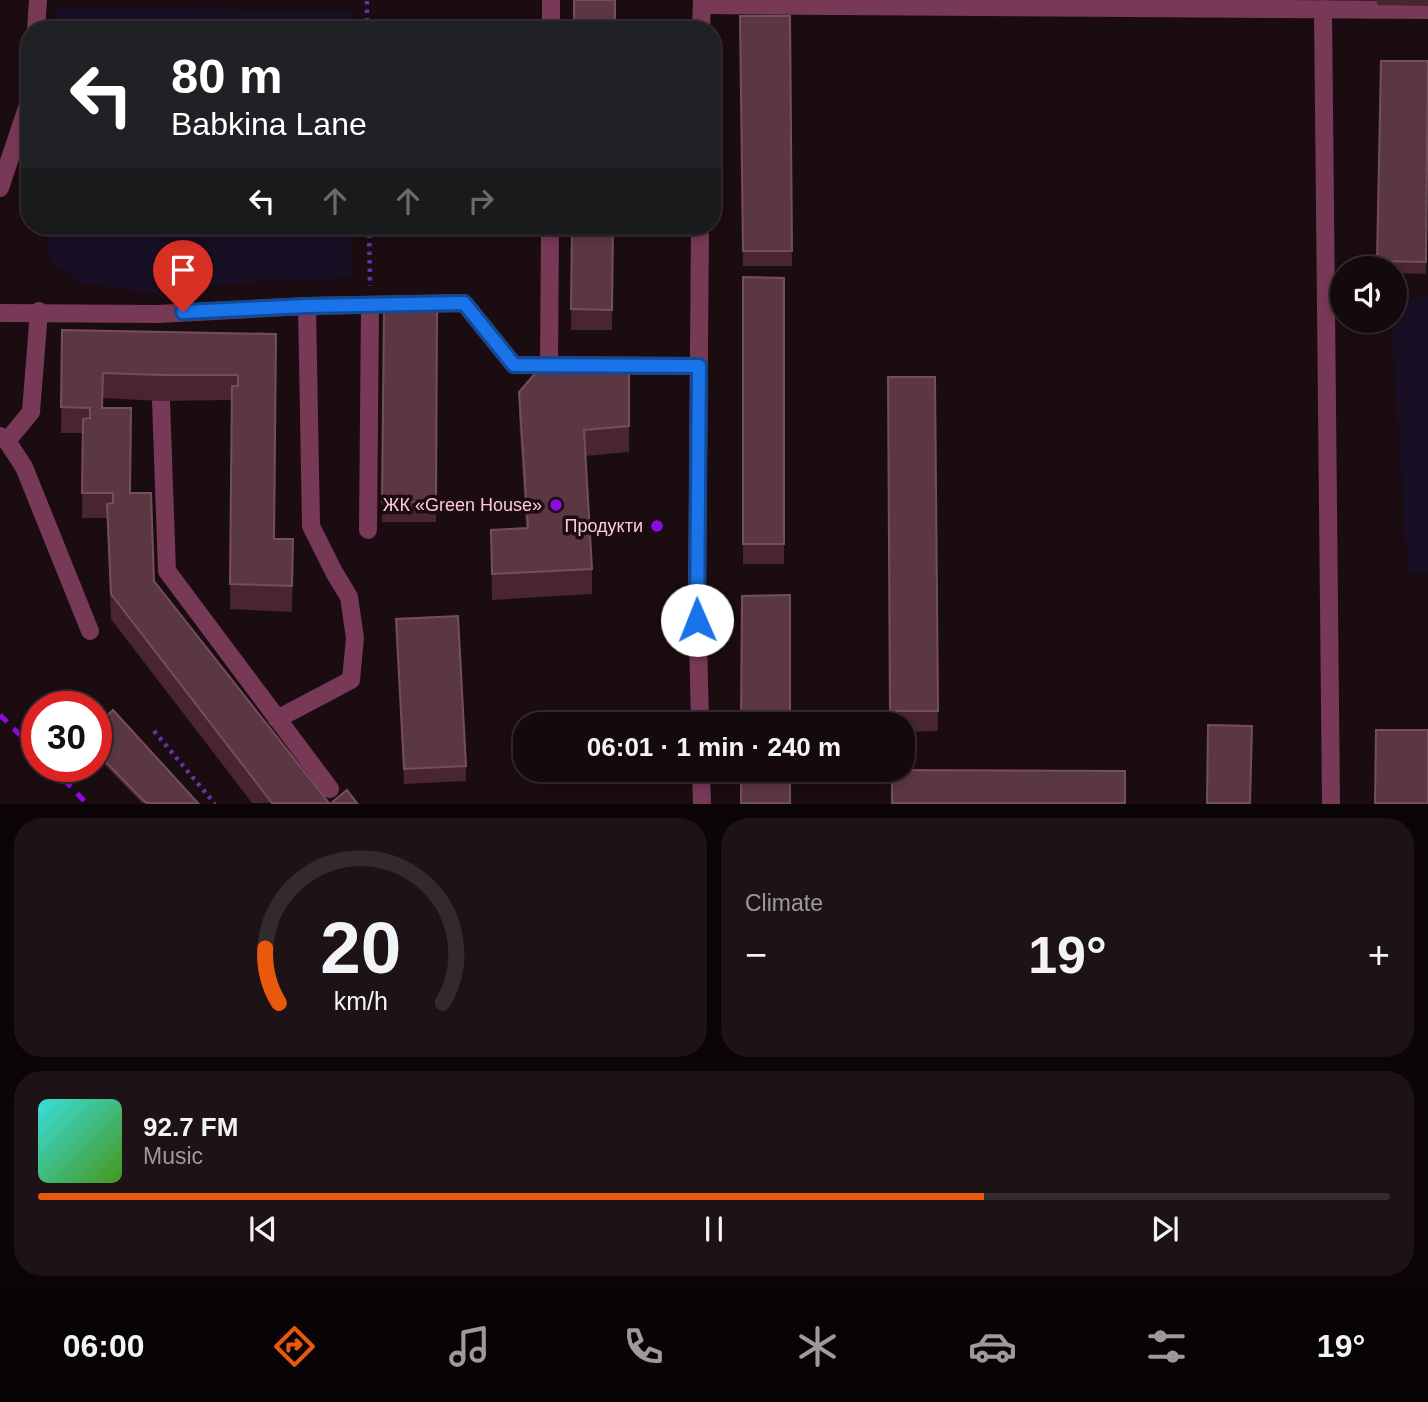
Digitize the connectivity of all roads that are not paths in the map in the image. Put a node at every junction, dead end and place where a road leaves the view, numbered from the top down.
1 (38, 0) edge
2 (551, 0) edge
3 (702, 3) edge
4 (1323, 9) junction
5 (1428, 10) edge
6 (37, 21) edge
7 (551, 21) edge
8 (701, 21) edge
9 (21, 126) edge
10 (0, 188) edge
11 (550, 235) edge
12 (700, 235) edge
13 (370, 304) junction
14 (307, 306) junction
15 (38, 311) junction
16 (0, 313) edge
17 (158, 314) junction
18 (159, 335) edge
19 (549, 365) junction
20 (699, 366) junction
21 (161, 401) edge
22 (4, 439) edge
23 (368, 530) dead end
24 (90, 631) dead end
25 (700, 712) edge
26 (277, 719) junction
27 (701, 782) edge
28 (330, 789) dead end
29 (702, 803) edge
30 (1331, 803) edge

1 - 6 street
2 - 7 street
3 - 4 street
3 - 8 street
4 - 5 street
4 - 30 street
9 - 10 street
11 - 19 street
12 - 20 street
13 - 14 street
13 - 19 street
13 - 23 street
14 - 17 street
14 - 26 street
15 - 16 street
15 - 17 street
15 - 22 street
17 - 18 street
19 - 20 street
20 - 25 street
21 - 26 street
22 - 24 street
26 - 28 street
27 - 29 street

